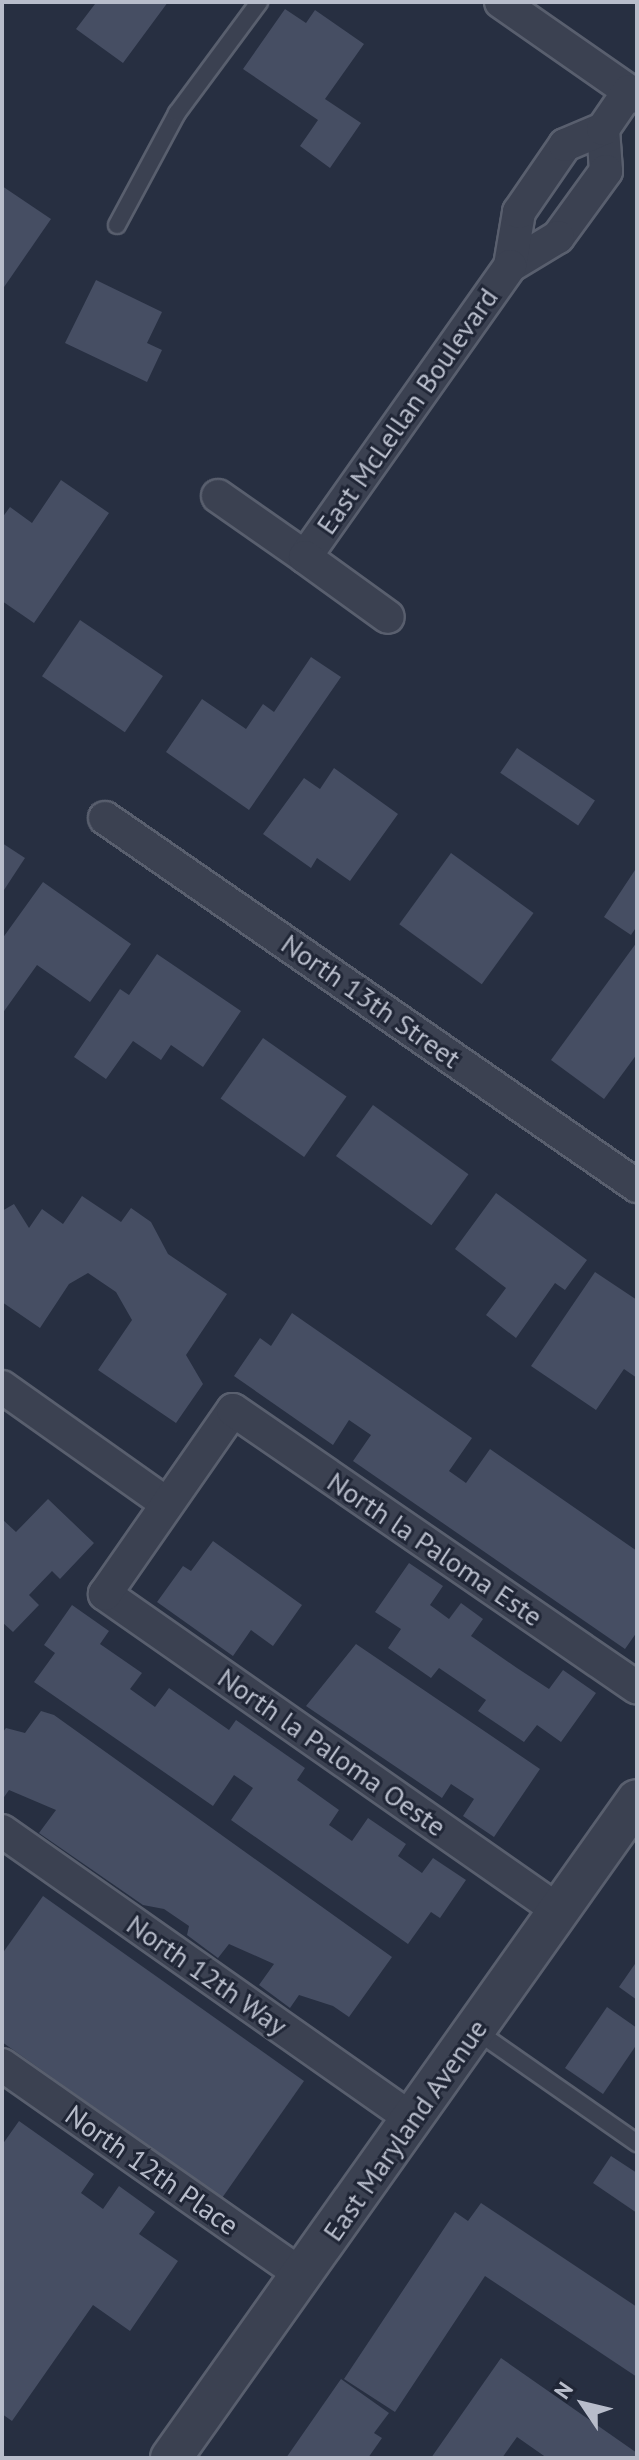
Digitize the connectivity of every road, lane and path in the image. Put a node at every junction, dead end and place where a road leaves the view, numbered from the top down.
1 (259, 2) edge
2 (501, 2) edge
3 (633, 94) edge
4 (603, 129) junction
5 (539, 183) junction
6 (578, 210) junction
7 (117, 225) dead end
8 (510, 266) junction
9 (218, 496) dead end
10 (305, 557) junction
11 (388, 617) dead end
12 (105, 818) dead end
13 (637, 1186) edge
14 (2, 1387) edge
15 (167, 1504) junction
16 (637, 1688) edge
17 (637, 1800) edge
18 (2, 1831) edge
19 (559, 1911) junction
20 (475, 2030) junction
21 (2, 2065) edge
22 (412, 2119) junction
23 (637, 2143) edge
24 (302, 2275) junction
25 (171, 2458) edge

1 - 7 lane
2 - 3 street
3 - 4 street
4 - 5 street, East McLellan Boulevard
4 - 6 street, East McLellan Boulevard
5 - 6 street
5 - 8 street, East McLellan Boulevard
6 - 8 street, East McLellan Boulevard
8 - 10 street, East McLellan Boulevard
9 - 10 street, East McLellan Boulevard
10 - 11 street, East McLellan Boulevard
12 - 13 street, North 13th Street
14 - 15 street
15 - 16 street, North la Paloma Este
15 - 19 street, North la Paloma Oeste
17 - 19 street, East Maryland Avenue
18 - 22 street, North 12th Way
19 - 20 street, East Maryland Avenue
20 - 22 street, East Maryland Avenue
20 - 23 lane
21 - 24 street, North 12th Place
22 - 24 street, East Maryland Avenue
24 - 25 street, East Maryland Avenue

